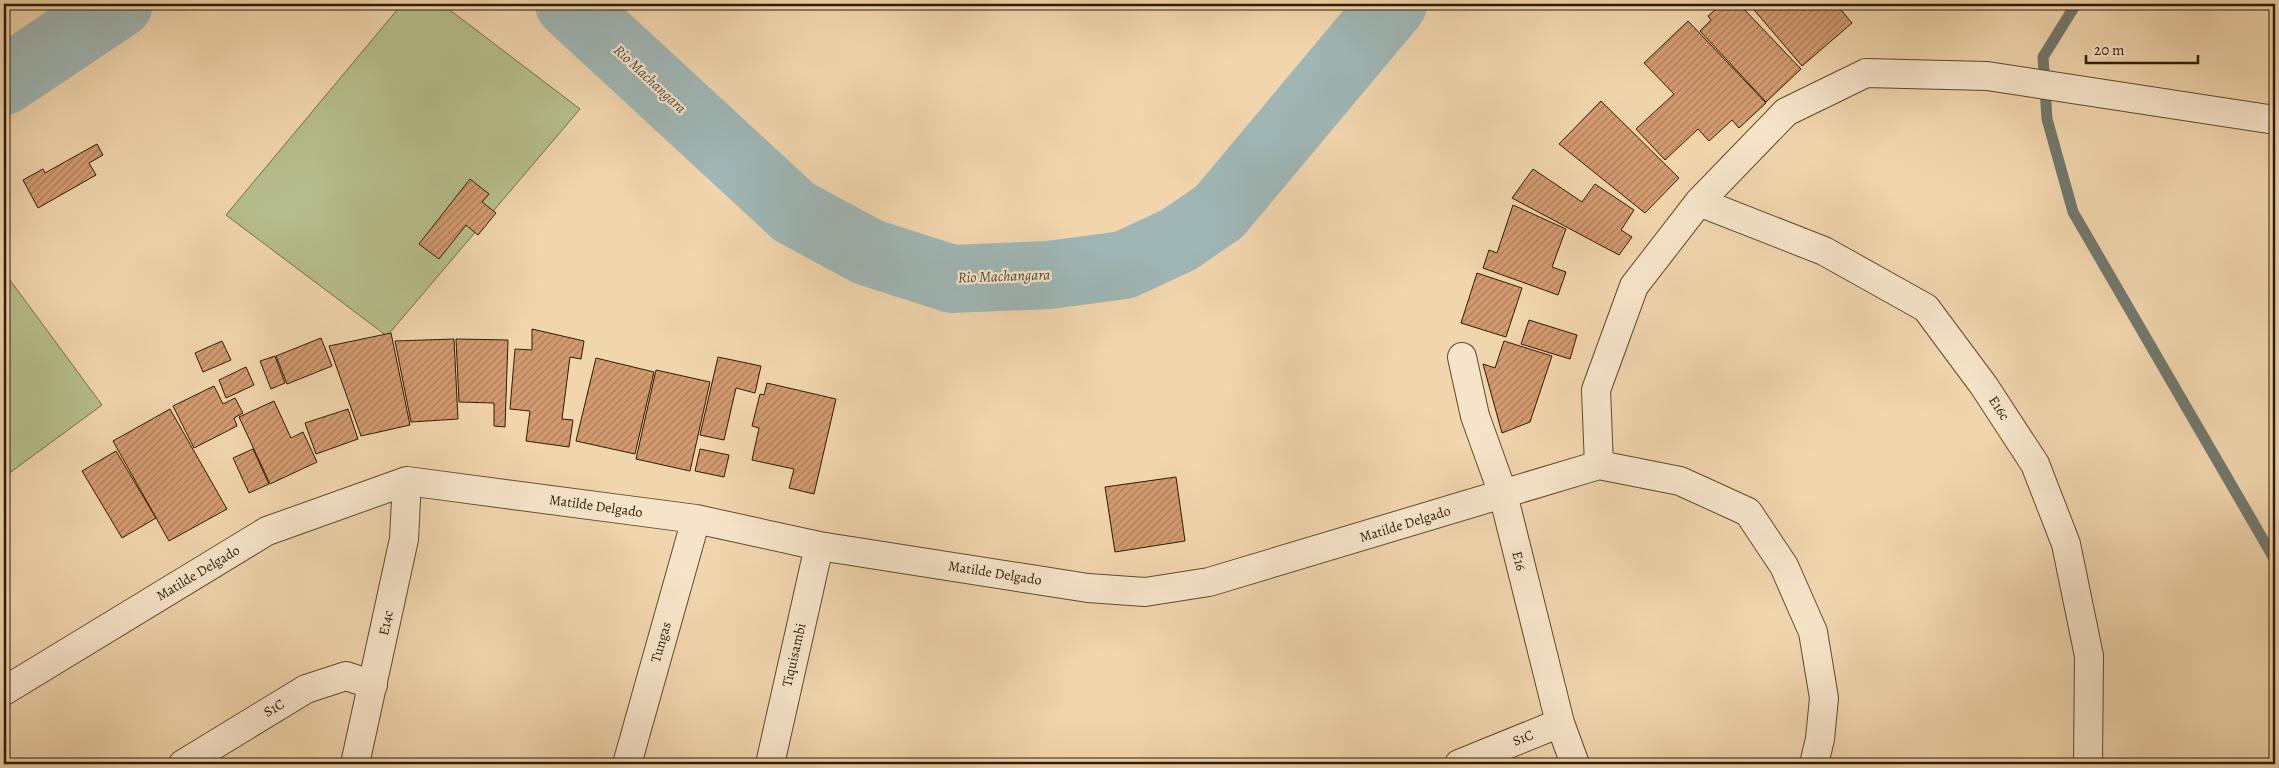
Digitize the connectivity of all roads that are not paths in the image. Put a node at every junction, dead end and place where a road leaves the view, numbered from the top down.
1 (2274, 122) edge
2 (1699, 202) junction
3 (1462, 357) dead end
4 (1599, 464) junction
5 (407, 481) junction
6 (1503, 494) junction
7 (696, 519) junction
8 (819, 546) junction
9 (372, 685) junction
10 (4, 691) edge
11 (1560, 723) junction
12 (182, 764) edge
13 (355, 764) edge
14 (627, 764) edge
15 (770, 764) edge
16 (1459, 764) edge
17 (1575, 764) edge
18 (1814, 764) edge
19 (2088, 764) edge

1 - 2 street
2 - 4 street
2 - 19 street, E16c
3 - 6 street, E16
4 - 6 street, Matilde Delgado
4 - 18 street, Matilde Delgado
5 - 7 street, Matilde Delgado
5 - 9 street, E14c
5 - 10 street, Matilde Delgado
6 - 8 street, Matilde Delgado
6 - 11 street, E16
7 - 8 street, Matilde Delgado
7 - 14 street, Tungas
8 - 15 street, Tiquisambi
9 - 12 street, S1C
9 - 13 street, E14c
11 - 16 street, S1C
11 - 17 street, E16

